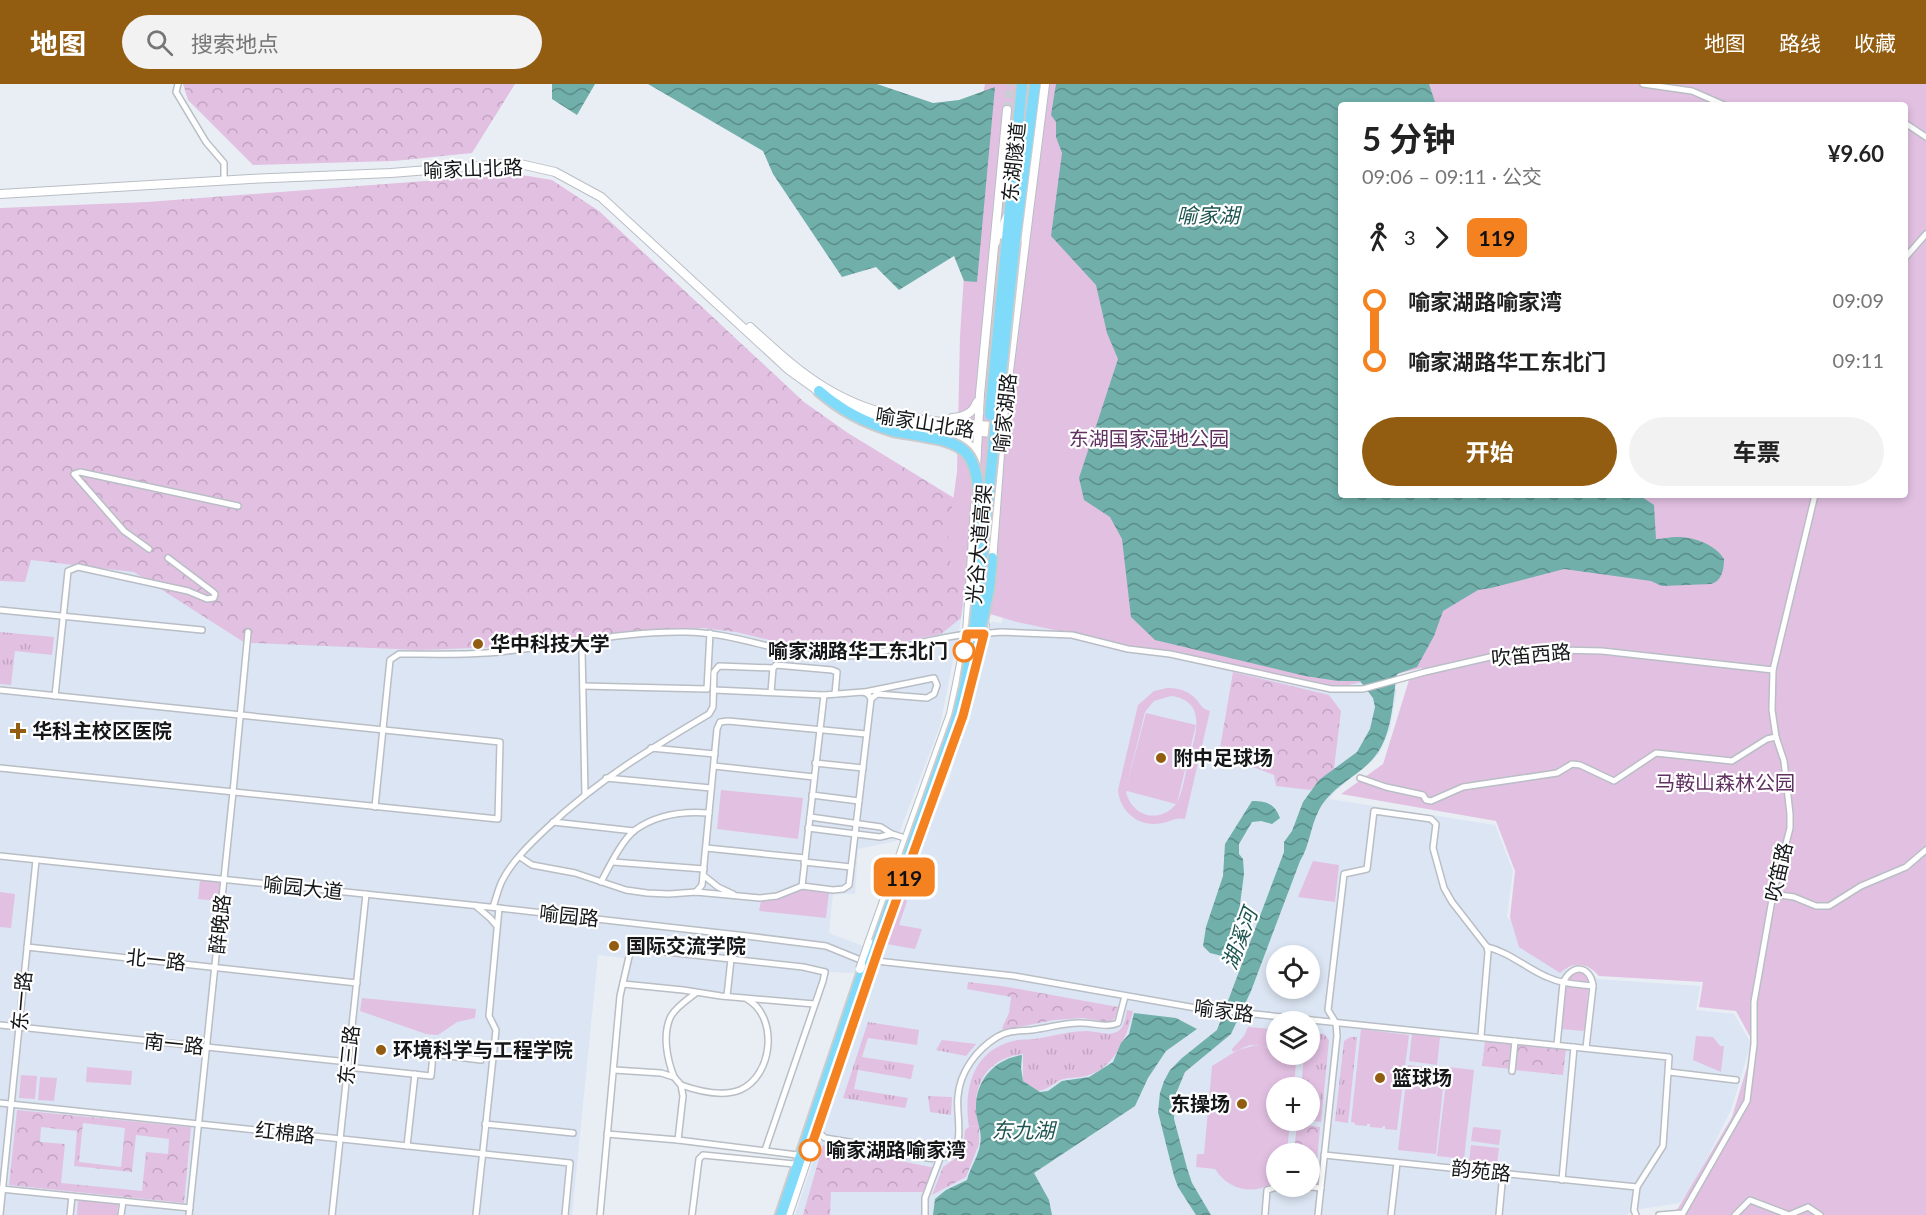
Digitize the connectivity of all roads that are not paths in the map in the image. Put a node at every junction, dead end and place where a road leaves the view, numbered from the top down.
1 (178, 84) edge
2 (1022, 84) edge
3 (1035, 84) edge
4 (1045, 84) edge
5 (1643, 84) edge
6 (1717, 102) edge
7 (1006, 110) tunnel mouth
8 (1908, 125) edge
9 (1926, 137) edge
10 (224, 176) junction
11 (0, 189) edge
12 (0, 194) edge
13 (1009, 213) junction
14 (1926, 234) edge
15 (1016, 241) junction
16 (994, 248) junction
17 (1908, 255) edge
18 (819, 391) junction
19 (980, 394) junction
20 (913, 422) junction
21 (978, 428) junction
22 (1002, 430) junction
23 (976, 463) junction
24 (1814, 498) edge
25 (237, 506) dead end
26 (980, 522) junction
27 (149, 549) dead end
28 (168, 558) dead end
29 (992, 558) junction
30 (0, 610) edge
31 (63, 617) junction
32 (202, 630) dead end
33 (248, 632) dead end
34 (710, 633) junction
35 (967, 634) junction
36 (984, 634) junction
37 (582, 651) dead end
38 (773, 668) junction
39 (1773, 670) junction
40 (583, 686) junction
41 (965, 686) junction
42 (0, 690) edge
43 (714, 690) junction
44 (771, 692) junction
45 (863, 692) junction
46 (835, 694) junction
47 (824, 695) junction
48 (55, 696) junction
49 (871, 699) junction
50 (709, 714) junction
51 (240, 715) junction
52 (720, 722) junction
53 (383, 730) junction
54 (819, 730) junction
55 (866, 734) junction
56 (1776, 736) junction
57 (651, 748) junction
58 (715, 754) junction
59 (815, 763) junction
60 (714, 766) junction
61 (0, 768) edge
62 (862, 768) junction
63 (814, 777) junction
64 (606, 778) junction
65 (1360, 778) dead end
66 (711, 788) junction
67 (233, 792) junction
68 (585, 794) junction
69 (812, 795) junction
70 (859, 801) junction
71 (375, 807) junction
72 (708, 813) junction
73 (810, 818) junction
74 (553, 822) junction
75 (856, 824) junction
76 (808, 828) junction
77 (634, 831) junction
78 (855, 834) junction
79 (892, 834) junction
80 (905, 838) junction
81 (706, 848) junction
82 (1926, 850) edge
83 (0, 856) edge
84 (520, 856) junction
85 (36, 860) junction
86 (805, 860) junction
87 (613, 862) junction
88 (851, 867) junction
89 (704, 872) junction
90 (224, 880) junction
91 (601, 882) junction
92 (802, 886) junction
93 (696, 892) junction
94 (366, 894) junction
95 (1773, 894) junction
96 (737, 895) junction
97 (475, 906) junction
98 (496, 908) junction
99 (497, 926) junction
100 (27, 947) junction
101 (1487, 947) junction
102 (852, 957) joint
103 (731, 959) junction
104 (863, 959) junction
105 (215, 966) junction
106 (357, 983) junction
107 (1563, 983) junction
108 (623, 984) junction
109 (1593, 986) junction
110 (696, 993) junction
111 (727, 996) junction
112 (1125, 996) junction
113 (743, 998) junction
114 (814, 1004) junction
115 (1336, 1023) junction
116 (0, 1025) edge
117 (20, 1027) junction
118 (1481, 1036) junction
119 (1515, 1041) junction
120 (1557, 1045) junction
121 (207, 1047) junction
122 (1574, 1047) junction
123 (1586, 1048) junction
124 (481, 1060) dead end
125 (348, 1064) junction
126 (614, 1070) junction
127 (1512, 1071) dead end
128 (1669, 1072) junction
129 (415, 1074) junction
130 (674, 1077) junction
131 (1736, 1080) dead end
132 (681, 1085) junction
133 (0, 1103) edge
134 (12, 1105) junction
135 (199, 1124) junction
136 (485, 1124) junction
137 (817, 1131) junction
138 (573, 1133) dead end
139 (608, 1134) junction
140 (340, 1139) junction
141 (678, 1140) junction
142 (408, 1146) junction
143 (765, 1150) junction
144 (482, 1153) junction
145 (1324, 1155) junction
146 (940, 1158) junction
147 (795, 1159) junction
148 (1396, 1162) junction
149 (1503, 1173) junction
150 (1562, 1180) junction
151 (1637, 1187) junction
152 (1321, 1188) joint
153 (1, 1189) edge
154 (72, 1196) junction
155 (1266, 1197) edge
156 (123, 1201) junction
157 (190, 1212) edge
158 (0, 1214) edge
159 (1684, 1214) edge
160 (70, 1215) edge
161 (121, 1215) edge
162 (332, 1215) edge
163 (476, 1215) edge
164 (565, 1215) edge
165 (600, 1215) edge
166 (692, 1215) edge
167 (783, 1215) edge
168 (925, 1215) edge
169 (1265, 1215) edge
170 (1318, 1215) edge
171 (1391, 1215) edge
172 (1499, 1215) edge
173 (1636, 1215) edge
174 (1659, 1215) edge
175 (1735, 1215) edge
176 (1820, 1215) edge

1 - 10 street
2 - 13 highway, 东湖隧道
3 - 15 highway, 东湖隧道
4 - 15 main road, 喻家湖路
5 - 6 street
7 - 16 main road, 喻家湖路
8 - 9 street
10 - 11 main road, 喻家山北路
10 - 20 main road, 喻家山北路
12 - 18 main road, 喻家山北路
13 - 15 highway, 东湖隧道
13 - 16 main road
14 - 17 street
15 - 22 main road, 喻家湖路
15 - 26 highway, 光谷大道高架, bridge
15 - 41 highway, 光谷大道高架, bridge
16 - 19 main road, 喻家湖路
18 - 20 main road, 喻家山北路
18 - 26 highway, bridge
19 - 20 main road
19 - 21 main road, 喻家湖路
20 - 21 main road, 喻家山北路
20 - 23 main road
21 - 22 main road, 喻家山北路
21 - 23 main road, 喻家湖路
22 - 29 main road, 喻家湖路
23 - 35 main road, 喻家湖路
24 - 39 street, 吹笛路
25 - 27 street
26 - 167 highway, 光谷大道高架, bridge
28 - 31 street
29 - 36 main road, 喻家湖路
29 - 41 highway, bridge
30 - 31 street
31 - 32 street
31 - 48 street
33 - 51 street, 醉晚路
34 - 35 street, 吹笛西路
34 - 40 street
34 - 53 street, 吹笛西路
35 - 36 street, 吹笛西路
35 - 80 main road, 喻家湖路
36 - 39 street, 吹笛西路
36 - 137 main road, 喻家湖路, bridge
37 - 40 street
38 - 43 street
38 - 44 street
38 - 46 street
39 - 56 street, 吹笛路
40 - 68 street
41 - 167 highway, 光谷大道高架, bridge
42 - 48 street
43 - 44 street
43 - 50 street
44 - 47 street
45 - 46 street
45 - 49 street
45 - 49 street
46 - 47 street
47 - 54 street
48 - 51 street
49 - 55 street
50 - 52 street
50 - 57 street
51 - 53 street
51 - 67 street, 醉晚路
52 - 54 street
52 - 58 street
53 - 71 street
53 - 71 street
54 - 55 street
54 - 59 street
55 - 62 street
56 - 65 street
56 - 95 street, 吹笛路
57 - 58 street
57 - 64 street
58 - 60 street
59 - 62 street
59 - 63 street
60 - 63 street
60 - 66 street
61 - 67 street
62 - 70 street
63 - 69 street
64 - 66 street
64 - 68 street
66 - 72 street
67 - 71 street
67 - 90 street, 醉晚路
68 - 74 street
69 - 70 street
69 - 73 street
70 - 75 street
72 - 77 street
72 - 81 street
73 - 75 street
73 - 76 street
74 - 77 street
74 - 84 street
75 - 78 street
75 - 79 street
76 - 78 street
76 - 86 street
77 - 87 street
78 - 79 street
78 - 88 street
79 - 80 street
80 - 104 main road, 喻家湖路, bridge
81 - 86 street
81 - 89 street
82 - 95 street
83 - 85 street, 喻园大道
84 - 91 street
84 - 98 street
85 - 90 street, 喻园大道
85 - 100 street, 东一路
86 - 88 street
86 - 92 street
87 - 89 street
87 - 91 street
88 - 92 street
89 - 93 street
89 - 96 street
90 - 94 street, 喻园大道
90 - 105 street, 醉晚路
91 - 93 street
92 - 96 street
93 - 96 street
94 - 97 street, 喻园大道
94 - 106 street, 东三路
95 - 159 street, 吹笛路
97 - 98 street, 喻园大道
97 - 99 street
98 - 99 street
98 - 102 street, 喻园路
99 - 136 street
100 - 105 street, 北一路
100 - 117 street, 东一路
101 - 107 street
101 - 115 street
101 - 118 street
102 - 104 street, 喻家路
103 - 108 street
103 - 111 street
103 - 114 street
104 - 112 street, 喻家路
104 - 147 main road, 喻家湖路, bridge
105 - 106 street, 北一路
105 - 121 street, 醉晚路
106 - 125 street, 东三路
107 - 109 street
107 - 109 street
107 - 120 street
108 - 110 street
108 - 126 street
109 - 123 street
110 - 111 street
110 - 130 street
111 - 113 street
112 - 115 street, 喻家路
112 - 146 street
113 - 114 street
113 - 132 street
114 - 143 street
115 - 118 street, 喻家路
115 - 145 street
116 - 117 street, 南一路
117 - 121 street, 南一路
117 - 134 street, 东一路
118 - 119 street, 喻家路
119 - 120 street, 喻家路
119 - 127 street
120 - 122 street, 喻家路
121 - 125 street, 南一路
121 - 135 street, 醉晚路
122 - 123 street, 喻家路
122 - 150 street
123 - 128 street, 喻家路
124 - 129 street
125 - 129 street, 南一路
125 - 140 street, 东三路
126 - 130 street
126 - 139 street
128 - 131 street
128 - 151 street
129 - 142 street
130 - 132 street
132 - 141 street
133 - 134 street, 红棉路
134 - 135 street, 红棉路
134 - 153 street, 东一路
135 - 140 street, 红棉路
135 - 157 street, 醉晚路
136 - 138 street
136 - 144 street
137 - 146 street
137 - 167 main road, 喻家湖路
139 - 141 street
139 - 165 street
140 - 142 street, 红棉路
140 - 162 street, 东三路
141 - 143 street
142 - 144 street, 红棉路
143 - 147 street
144 - 163 street
144 - 164 street, 红棉路
145 - 148 street, 韵苑路
145 - 152 street
146 - 168 street
147 - 166 street
147 - 167 main road, 喻家湖路
148 - 149 street, 韵苑路
148 - 171 street
149 - 150 street, 韵苑路
149 - 172 street
150 - 151 street, 韵苑路
151 - 173 street
152 - 170 street
153 - 154 street
153 - 158 street, 东一路
154 - 156 street
154 - 160 street
155 - 169 street
156 - 157 street
156 - 161 street
159 - 174 street, 吹笛路
175 - 176 street

